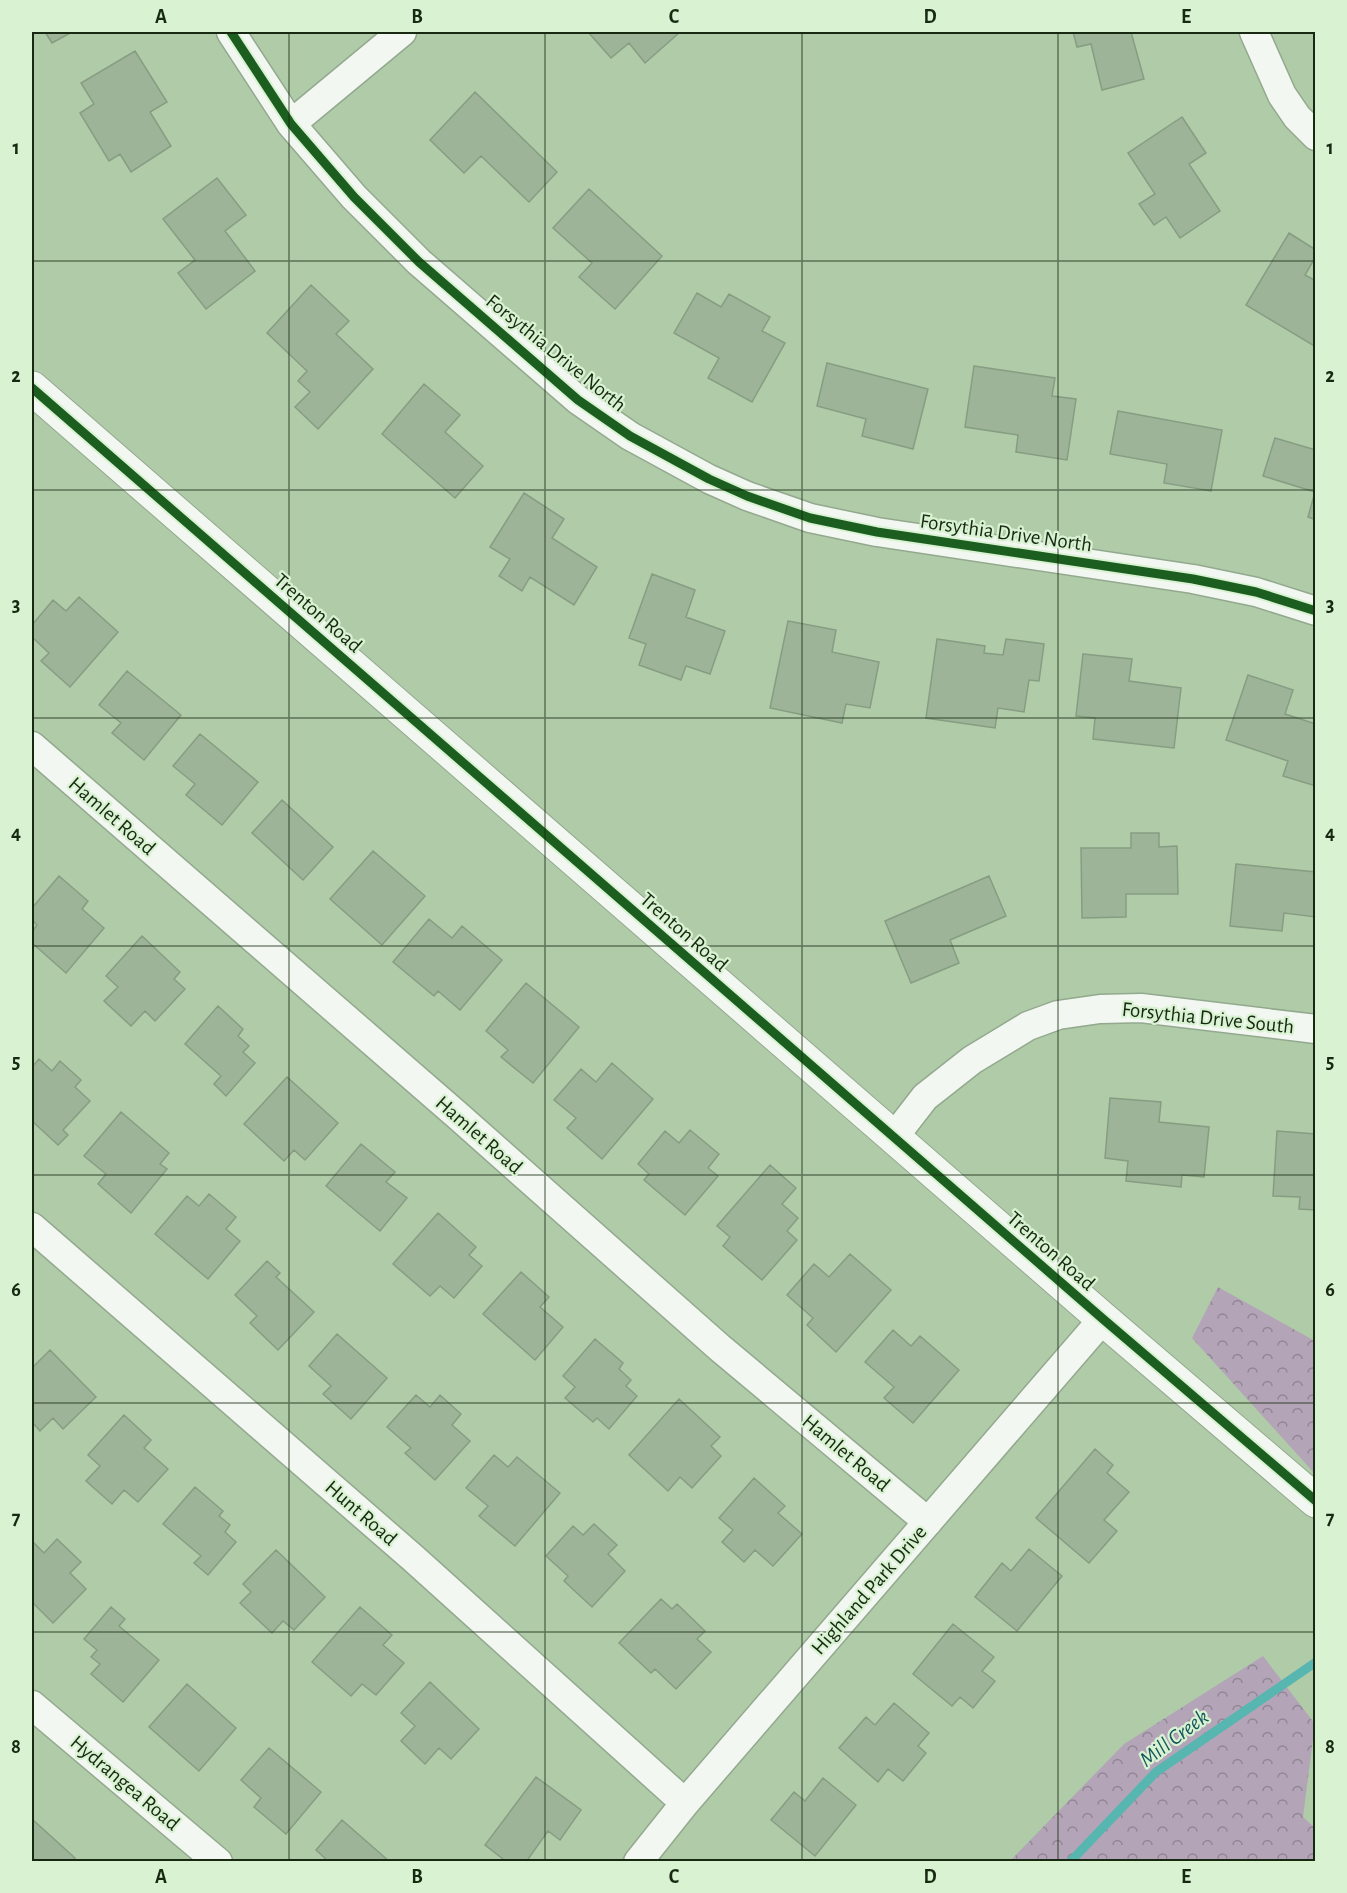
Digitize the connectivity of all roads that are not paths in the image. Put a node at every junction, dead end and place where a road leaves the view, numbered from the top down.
1 (231, 32) edge
2 (402, 32) edge
3 (1254, 32) edge
4 (291, 124) junction
5 (1316, 136) edge
6 (32, 388) edge
7 (1316, 610) edge
8 (32, 746) edge
9 (1316, 1029) edge
10 (894, 1137) junction
11 (32, 1227) edge
12 (1102, 1319) junction
13 (1316, 1502) edge
14 (928, 1522) junction
15 (32, 1705) edge
16 (685, 1803) junction
17 (218, 1862) edge
18 (638, 1862) edge

1 - 4 street, Forsythia Drive North
2 - 4 street
3 - 5 street
4 - 7 street, Forsythia Drive North
6 - 10 main road, Trenton Road
8 - 14 street, Hamlet Road
9 - 10 street, Forsythia Drive South
10 - 12 main road, Trenton Road
11 - 16 street, Hunt Road
12 - 13 main road, Trenton Road
12 - 14 street, Highland Park Drive
14 - 16 street, Highland Park Drive
15 - 17 street, Hydrangea Road
16 - 18 street, Highland Park Drive

